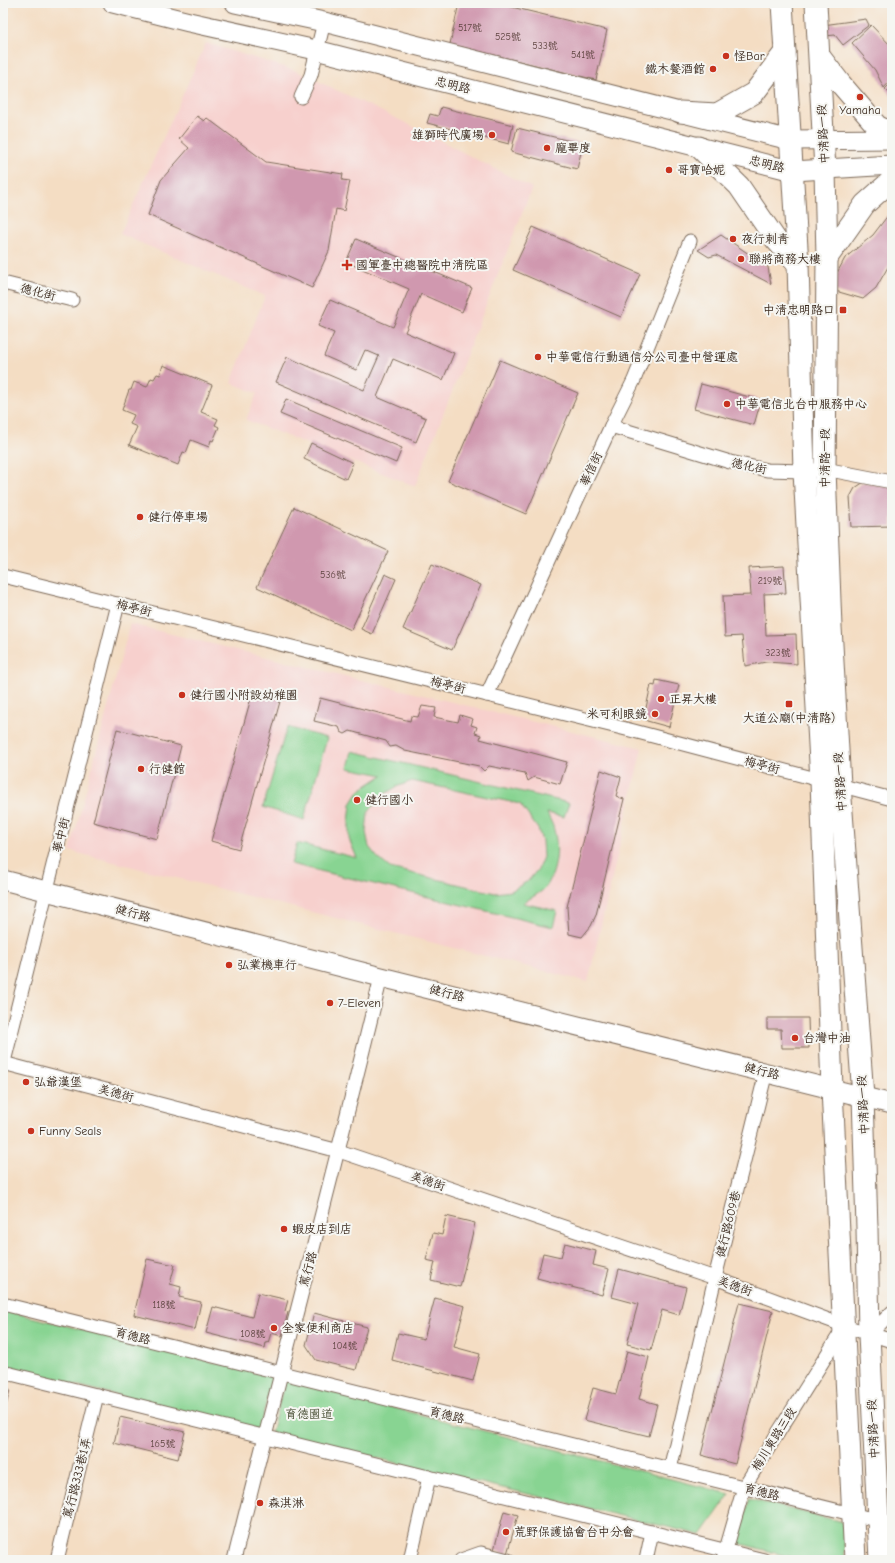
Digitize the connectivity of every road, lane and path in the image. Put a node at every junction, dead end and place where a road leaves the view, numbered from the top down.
1 (112, 3) edge
2 (235, 3) edge
3 (782, 3) edge
4 (816, 3) edge
5 (324, 22) junction
6 (316, 50) junction
7 (785, 52) junction
8 (820, 57) junction
9 (301, 96) dead end
10 (680, 112) junction
11 (892, 134) edge
12 (823, 139) junction
13 (892, 139) edge
14 (790, 140) junction
15 (699, 147) junction
16 (892, 165) edge
17 (825, 170) junction
18 (793, 171) junction
19 (892, 180) edge
20 (690, 241) dead end
21 (827, 258) junction
22 (798, 264) junction
23 (3, 283) edge
24 (72, 300) dead end
25 (611, 426) junction
26 (824, 470) junction
27 (804, 471) junction
28 (892, 482) edge
29 (3, 576) edge
30 (118, 604) junction
31 (487, 695) junction
32 (830, 783) junction
33 (892, 799) edge
34 (3, 880) edge
35 (46, 891) junction
36 (381, 977) junction
37 (3, 1064) edge
38 (766, 1072) junction
39 (832, 1088) junction
40 (863, 1096) junction
41 (892, 1104) edge
42 (339, 1151) junction
43 (715, 1278) junction
44 (3, 1304) edge
45 (892, 1312) edge
46 (845, 1326) junction
47 (869, 1335) junction
48 (892, 1341) edge
49 (3, 1372) edge
50 (280, 1373) junction
51 (97, 1395) junction
52 (264, 1436) junction
53 (670, 1469) junction
54 (429, 1477) junction
55 (744, 1487) junction
56 (853, 1515) junction
57 (885, 1522) edge
58 (652, 1532) junction
59 (724, 1555) edge
60 (57, 1560) edge
61 (234, 1560) edge
62 (410, 1560) edge
63 (461, 1560) edge
64 (508, 1560) edge
65 (646, 1560) edge
66 (764, 1560) edge
67 (855, 1560) edge
68 (880, 1560) edge

1 - 6 main road, 忠明路
2 - 5 main road
3 - 7 main road, 中清路一段
4 - 8 main road, 中清路一段
5 - 6 street
5 - 10 main road
6 - 9 street
6 - 15 main road, 忠明路
7 - 10 main road
7 - 14 main road, 中清路一段
8 - 11 main road
8 - 12 main road, 中清路一段
10 - 14 main road
12 - 13 main road
12 - 14 main road
12 - 17 main road, 中清路一段
14 - 18 main road, 中清路一段
15 - 18 main road, 忠明路
15 - 22 main road
16 - 17 main road, 忠明路
17 - 18 main road, 忠明路
17 - 21 main road, 中清路一段
18 - 22 main road, 中清路一段
19 - 21 main road
20 - 25 street, 華信街
21 - 26 main road, 中清路一段
22 - 27 main road, 中清路一段
23 - 24 street, 德化街
25 - 27 street, 德化街
25 - 31 street, 華信街
26 - 27 street, 德化街
26 - 28 street, 德化街
26 - 32 main road, 中清路一段
27 - 32 main road, 中清路一段
29 - 30 street, 梅亭街
30 - 31 street, 梅亭街
30 - 35 street, 華中街
31 - 32 street, 梅亭街
32 - 33 street, 梅亭街
32 - 39 main road, 中清路一段
32 - 40 main road, 中清路一段
34 - 35 main road, 健行路
35 - 36 main road, 健行路
35 - 37 street, 華中街
36 - 38 main road, 健行路
36 - 42 street, 篤行路
37 - 42 street, 美德街
38 - 39 main road, 健行路
38 - 43 street, 健行路609巷
39 - 40 main road, 健行路
39 - 46 main road, 中清路一段
40 - 41 main road, 健行路
40 - 47 main road, 中清路一段
42 - 43 street, 美德街
42 - 50 street, 篤行路
43 - 46 street, 美德街
43 - 53 street, 健行路609巷
44 - 50 street, 育德路
45 - 47 street
46 - 47 street, 美德街
46 - 55 street, 梅川東路三段
46 - 56 main road, 中清路一段
47 - 48 street
47 - 57 main road, 中清路一段
49 - 51 street
50 - 52 street, 篤行路
50 - 53 street, 育德路
51 - 52 street
51 - 60 street, 篤行路333巷1弄
52 - 54 street
52 - 61 street, 篤行路
53 - 55 street, 育德路
54 - 58 street
54 - 62 street
55 - 56 street, 育德路
55 - 59 street, 梅川東路三段
56 - 57 street, 育德路
56 - 67 main road, 中清路一段
57 - 68 main road, 中清路一段
58 - 59 street
58 - 65 street
59 - 66 street
63 - 64 street

